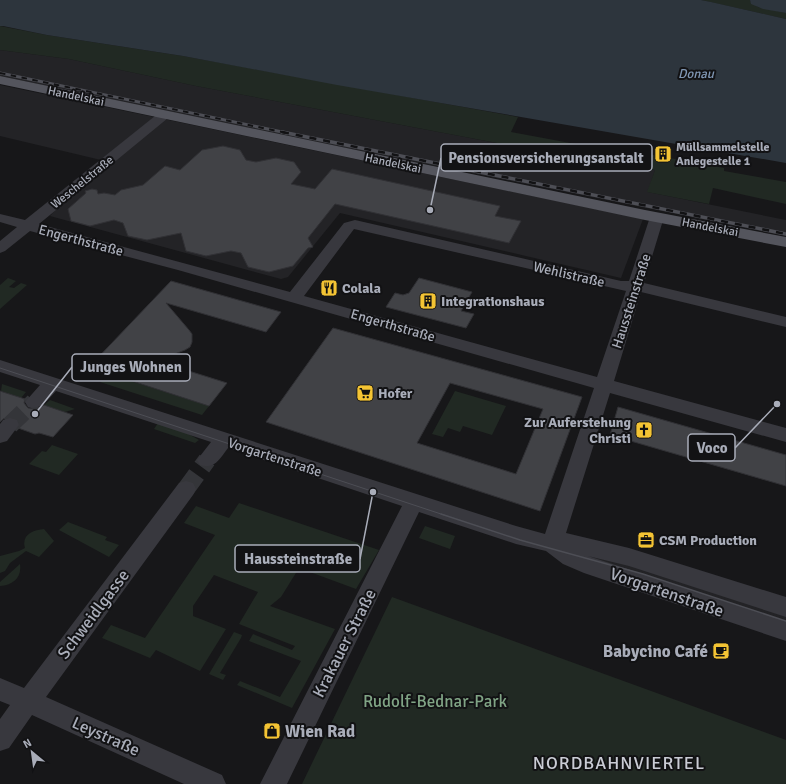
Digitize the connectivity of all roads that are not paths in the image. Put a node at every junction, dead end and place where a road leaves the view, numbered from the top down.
1 (0, 80) edge
2 (164, 116) junction
3 (657, 217) junction
4 (0, 218) edge
5 (28, 226) junction
6 (786, 242) edge
7 (0, 248) edge
8 (635, 286) junction
9 (294, 298) junction
10 (786, 322) edge
11 (0, 366) edge
12 (53, 384) junction
13 (604, 385) junction
14 (34, 402) tunnel mouth
15 (786, 435) edge
16 (224, 440) junction
17 (207, 460) tunnel mouth
18 (186, 489) tunnel mouth
19 (414, 502) junction
20 (552, 544) junction
21 (786, 607) edge
22 (786, 631) edge
23 (0, 688) edge
24 (28, 701) junction
25 (0, 739) edge
26 (209, 782) edge
27 (273, 784) edge

1 - 2 main road, Handelskai
2 - 3 main road, Handelskai
2 - 5 street, Weschelstraße
3 - 6 main road, Handelskai
3 - 8 street, Haussteinstraße
4 - 5 street, Engerthstraße
5 - 7 street, Weschelstraße
5 - 9 street, Engerthstraße
8 - 9 street, Wehlistraße
8 - 10 street, Wehlistraße
8 - 13 street, Haussteinstraße
9 - 13 street, Engerthstraße
11 - 12 street, Vorgartenstraße
12 - 14 street
12 - 16 street, Vorgartenstraße
13 - 15 street, Engerthstraße
13 - 20 street, Haussteinstraße
16 - 17 street
16 - 19 street, Vorgartenstraße
18 - 24 street, Schweidlgasse
19 - 20 street, Vorgartenstraße
19 - 27 street, Krakauer Straße
20 - 21 street, Vorgartenstraße
20 - 22 street, Vorgartenstraße
23 - 24 street, Leystraße
24 - 25 street, Schweidlgasse
24 - 26 street, Leystraße

